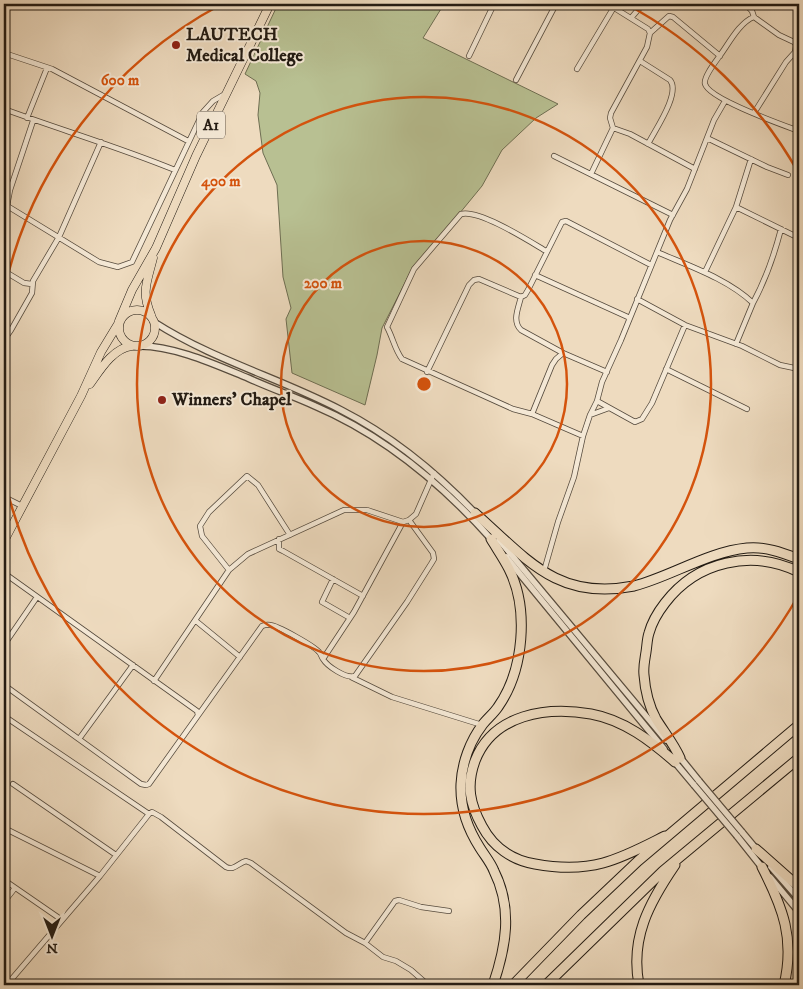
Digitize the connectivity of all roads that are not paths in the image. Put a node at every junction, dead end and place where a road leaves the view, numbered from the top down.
1 (270, 4) edge
2 (494, 4) edge
3 (556, 4) edge
4 (608, 4) edge
5 (643, 4) edge
6 (745, 4) edge
7 (614, 7) junction
8 (754, 17) junction
9 (631, 18) junction
10 (650, 33) junction
11 (799, 36) edge
12 (794, 42) junction
13 (4, 53) edge
14 (469, 56) dead end
15 (720, 56) junction
16 (640, 61) junction
17 (47, 68) junction
18 (576, 69) dead end
19 (516, 80) dead end
20 (228, 93) junction
21 (725, 101) junction
22 (4, 109) edge
23 (754, 113) junction
24 (26, 118) junction
25 (33, 121) junction
26 (613, 128) junction
27 (799, 131) edge
28 (707, 138) junction
29 (188, 141) junction
30 (101, 142) junction
31 (648, 144) junction
32 (554, 156) dead end
33 (751, 159) junction
34 (696, 169) junction
35 (175, 170) junction
36 (591, 174) junction
37 (788, 174) dead end
38 (6, 205) edge
39 (736, 207) junction
40 (673, 215) junction
41 (4, 216) edge
42 (781, 229) junction
43 (59, 237) junction
44 (799, 238) edge
45 (156, 248) junction
46 (546, 251) junction
47 (657, 252) junction
48 (651, 265) junction
49 (4, 271) edge
50 (705, 272) junction
51 (535, 276) junction
52 (32, 284) junction
53 (521, 297) junction
54 (637, 299) junction
55 (753, 303) junction
56 (630, 318) junction
57 (153, 320) junction
58 (119, 322) junction
59 (685, 325) junction
60 (4, 340) edge
61 (736, 344) junction
62 (137, 346) junction
63 (563, 353) junction
64 (666, 369) junction
65 (799, 369) edge
66 (427, 372) junction
67 (606, 372) junction
68 (299, 391) junction
69 (81, 396) junction
70 (295, 398) junction
71 (597, 401) junction
72 (609, 408) junction
73 (747, 408) dead end
74 (532, 414) junction
75 (351, 415) junction
76 (590, 415) junction
77 (346, 422) junction
78 (583, 436) junction
79 (434, 473) junction
80 (431, 480) junction
81 (4, 497) edge
82 (22, 506) junction
83 (476, 513) junction
84 (409, 520) junction
85 (403, 522) junction
86 (290, 535) junction
87 (279, 539) junction
88 (4, 540) edge
89 (491, 540) junction
90 (799, 559) edge
91 (230, 570) junction
92 (799, 572) edge
93 (543, 573) junction
94 (4, 576) edge
95 (333, 579) junction
96 (363, 596) junction
97 (37, 597) junction
98 (350, 618) junction
99 (196, 620) junction
100 (4, 645) edge
101 (240, 657) junction
102 (323, 659) junction
103 (133, 665) junction
104 (351, 677) junction
105 (154, 681) junction
106 (4, 685) edge
107 (198, 714) junction
108 (4, 716) edge
109 (798, 725) edge
110 (482, 726) junction
111 (79, 739) junction
112 (799, 758) edge
113 (678, 760) junction
114 (696, 783) junction
115 (14, 784) dead end
116 (148, 814) junction
117 (4, 828) edge
118 (666, 836) junction
119 (756, 849) junction
120 (684, 853) junction
121 (116, 855) junction
122 (762, 867) junction
123 (100, 876) junction
124 (4, 880) edge
125 (799, 886) edge
126 (15, 888) junction
127 (799, 899) edge
128 (4, 902) edge
129 (449, 911) dead end
130 (799, 912) edge
131 (62, 920) junction
132 (365, 943) junction
133 (4, 978) edge
134 (10, 981) junction
135 (14, 985) edge
136 (428, 985) edge
137 (493, 985) edge
138 (513, 985) edge
139 (546, 985) edge
140 (639, 985) edge
141 (784, 985) edge

1 - 20 highway, A1
2 - 14 street
3 - 19 street
4 - 7 street
5 - 9 street
6 - 8 street
7 - 9 street
7 - 18 street
8 - 12 street
8 - 15 street
9 - 10 street
10 - 15 street
10 - 16 street
11 - 12 street
12 - 23 street
13 - 17 street
15 - 21 street
16 - 26 street
16 - 31 street
17 - 24 street
17 - 29 street
20 - 29 street
20 - 45 highway, A1
21 - 23 street
21 - 28 street
22 - 24 street
23 - 27 street
24 - 25 street
25 - 30 street
25 - 38 street
26 - 31 street
26 - 36 street
28 - 33 street
28 - 34 street
29 - 35 street
30 - 35 street
30 - 43 street
31 - 34 street
32 - 36 street
33 - 37 street
33 - 39 street
34 - 40 street
35 - 43 street
36 - 40 street
38 - 41 street
38 - 43 street
39 - 42 street
39 - 50 street
40 - 47 street
42 - 44 street
42 - 55 street
43 - 52 street
45 - 57 highway, A1
45 - 58 highway, A1
46 - 48 street
46 - 51 street
46 - 66 street
47 - 48 street
47 - 50 street
48 - 54 street
49 - 52 street
50 - 55 street
51 - 53 street
51 - 56 street
52 - 60 street
53 - 63 street
53 - 66 street
54 - 56 street
54 - 59 street
55 - 61 street
56 - 67 street
57 - 58 highway
57 - 62 highway
57 - 68 street
58 - 62 highway
58 - 69 highway, A1
59 - 61 street
59 - 64 street
61 - 65 street
62 - 69 highway, A1
62 - 70 street
63 - 67 street
63 - 74 street
64 - 72 street
64 - 73 street
66 - 74 street
67 - 71 street
68 - 70 street
68 - 75 street
69 - 82 highway, A1
70 - 77 street
71 - 72 street
71 - 76 street
72 - 76 street
74 - 78 street
75 - 77 street
75 - 79 street
76 - 78 street
77 - 80 street
78 - 93 street
79 - 80 street
79 - 83 street
80 - 84 street
80 - 89 street
81 - 82 street
82 - 88 highway, A1
83 - 93 highway
83 - 113 street
84 - 85 street
84 - 104 street
85 - 86 street
85 - 96 street
86 - 87 street
86 - 91 street
87 - 91 street
87 - 95 street
89 - 110 highway
89 - 113 street
90 - 93 highway
91 - 99 street
92 - 113 highway
94 - 97 street
95 - 96 street
95 - 98 street
96 - 98 street
97 - 100 street
97 - 103 street
98 - 102 street
99 - 101 street
99 - 105 street
101 - 102 street
101 - 107 street
102 - 104 street
103 - 105 street
103 - 111 street
104 - 110 street
105 - 107 street
106 - 111 street
107 - 111 street
108 - 116 street
109 - 118 highway
110 - 137 highway
112 - 120 highway
113 - 114 street
113 - 118 highway
114 - 119 street, bridge
114 - 122 street, bridge
115 - 121 street
116 - 121 street
116 - 132 street
117 - 123 street
118 - 138 highway
119 - 125 highway
119 - 127 street
120 - 139 highway
120 - 140 highway
121 - 123 street
122 - 130 street
122 - 141 highway
123 - 131 street
124 - 126 street
126 - 128 street
126 - 131 street
129 - 132 street
131 - 134 street
132 - 136 street
133 - 134 street
134 - 135 street

